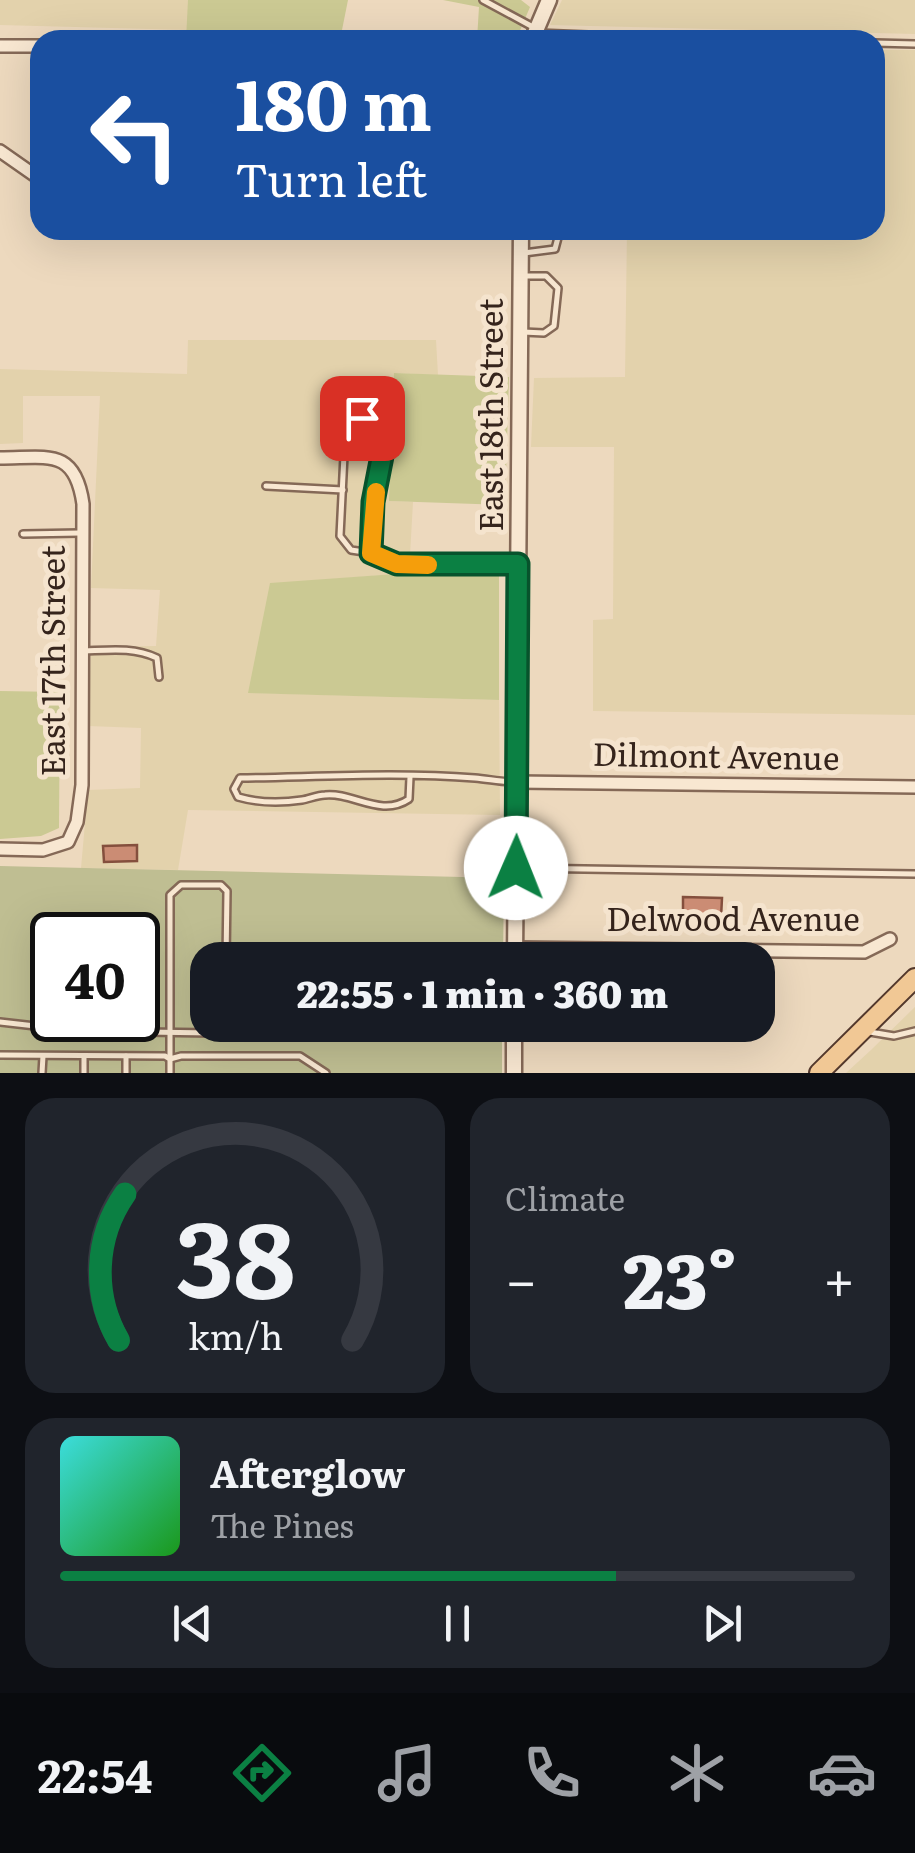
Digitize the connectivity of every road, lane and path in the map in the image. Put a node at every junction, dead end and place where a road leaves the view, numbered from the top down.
1 (483, 0) edge
2 (549, 0) edge
3 (529, 30) edge
4 (537, 30) edge
5 (885, 44) edge
6 (915, 44) edge
7 (0, 46) edge
8 (30, 46) edge
9 (0, 151) edge
10 (30, 172) edge
11 (521, 240) edge
12 (557, 240) edge
13 (521, 254) junction
14 (521, 276) junction
15 (520, 332) junction
16 (0, 458) edge
17 (266, 486) dead end
18 (343, 490) junction
19 (83, 533) junction
20 (22, 534) dead end
21 (371, 553) junction
22 (518, 564) junction
23 (82, 650) junction
24 (159, 677) dead end
25 (410, 777) junction
26 (517, 782) junction
27 (915, 787) edge
28 (0, 849) edge
29 (516, 868) junction
30 (915, 874) edge
31 (890, 940) dead end
32 (226, 942) edge
33 (515, 942) edge
34 (775, 953) edge
35 (915, 978) edge
36 (0, 1022) edge
37 (168, 1030) junction
38 (863, 1030) junction
39 (915, 1031) edge
40 (190, 1032) edge
41 (514, 1042) edge
42 (0, 1056) edge
43 (43, 1056) junction
44 (84, 1056) junction
45 (126, 1056) junction
46 (170, 1060) junction
47 (42, 1073) edge
48 (84, 1073) edge
49 (126, 1073) edge
50 (170, 1073) edge
51 (326, 1073) edge
52 (514, 1073) edge
53 (818, 1073) edge

1 - 3 lane
2 - 4 street
5 - 6 lane
7 - 8 street
9 - 10 street
11 - 13 street, East 18th Street
12 - 13 lane
13 - 14 street, East 18th Street
14 - 15 street, East 18th Street
14 - 15 lane
15 - 22 street, East 18th Street
16 - 19 street, East 17th Street
17 - 18 lane
18 - 21 lane
18 - 21 lane
19 - 20 lane
19 - 23 street, East 17th Street
21 - 22 lane
22 - 26 street, East 18th Street
23 - 24 lane
23 - 28 street, East 17th Street
25 - 25 lane
25 - 26 lane
26 - 27 street, Dilmont Avenue
26 - 29 street, East 18th Street
29 - 30 lane
29 - 33 street, East 18th Street
31 - 34 street, Delwood Avenue
32 - 37 lane
35 - 38 main road
36 - 37 lane
37 - 40 lane
37 - 46 lane
38 - 39 lane
38 - 53 main road
41 - 52 street
42 - 43 lane
43 - 44 lane
43 - 47 lane
44 - 45 lane
44 - 48 lane
45 - 46 lane
45 - 49 lane
46 - 50 lane
46 - 51 lane

